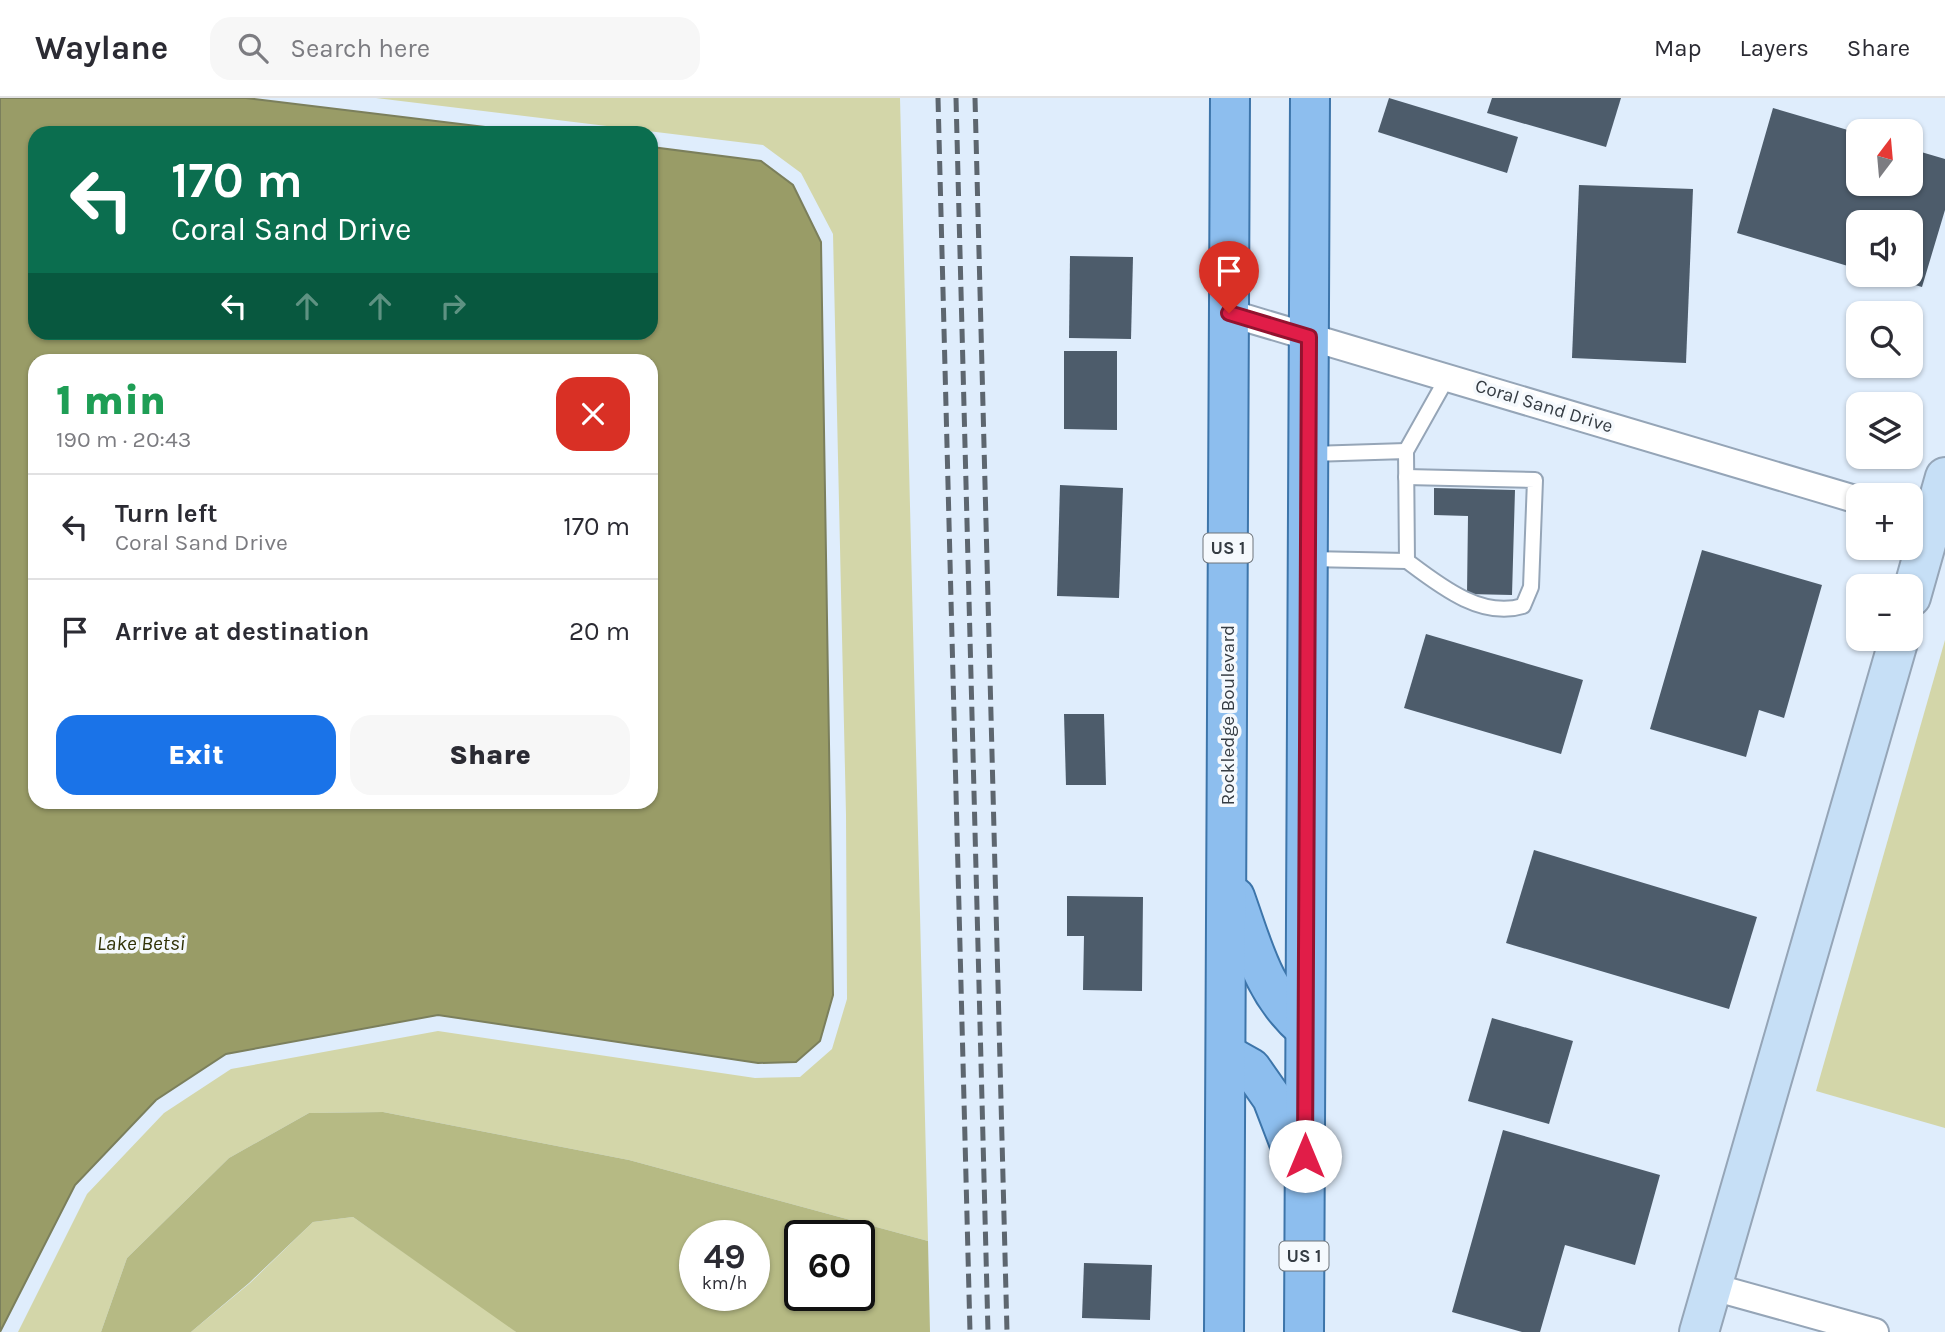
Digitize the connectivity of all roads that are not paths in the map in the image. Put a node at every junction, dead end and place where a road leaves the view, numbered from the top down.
1 (1230, 98) edge
2 (1310, 98) edge
3 (1229, 313) junction
4 (1309, 337) junction
5 (1447, 378) junction
6 (1406, 452) junction
7 (1308, 454) junction
8 (1406, 477) junction
9 (1945, 477) edge
10 (1846, 496) edge
11 (1923, 517) edge
12 (1308, 558) junction
13 (1407, 561) junction
14 (1896, 651) edge
15 (1227, 872) junction
16 (1305, 1029) junction
17 (1226, 1054) junction
18 (1305, 1181) junction
19 (1713, 1287) junction
20 (1224, 1332) edge
21 (1304, 1332) edge
22 (1699, 1332) edge
23 (1875, 1332) edge

1 - 3 main road, Rockledge Boulevard / US 1
2 - 4 main road, US 1
3 - 4 street, Coral Sand Drive
3 - 15 main road, Rockledge Boulevard / US 1
4 - 5 street, Coral Sand Drive
4 - 7 main road, US 1
5 - 6 lane
5 - 10 street, Coral Sand Drive
6 - 7 lane
6 - 8 lane
7 - 12 main road, US 1
8 - 13 lane
8 - 13 lane
9 - 11 street
12 - 13 lane
12 - 16 main road, US 1
14 - 19 street
15 - 16 main road
15 - 17 main road, Rockledge Boulevard / US 1
16 - 18 main road, US 1
17 - 18 main road
17 - 20 main road, Rockledge Boulevard / US 1
18 - 21 main road, US 1
19 - 22 street
19 - 23 street

